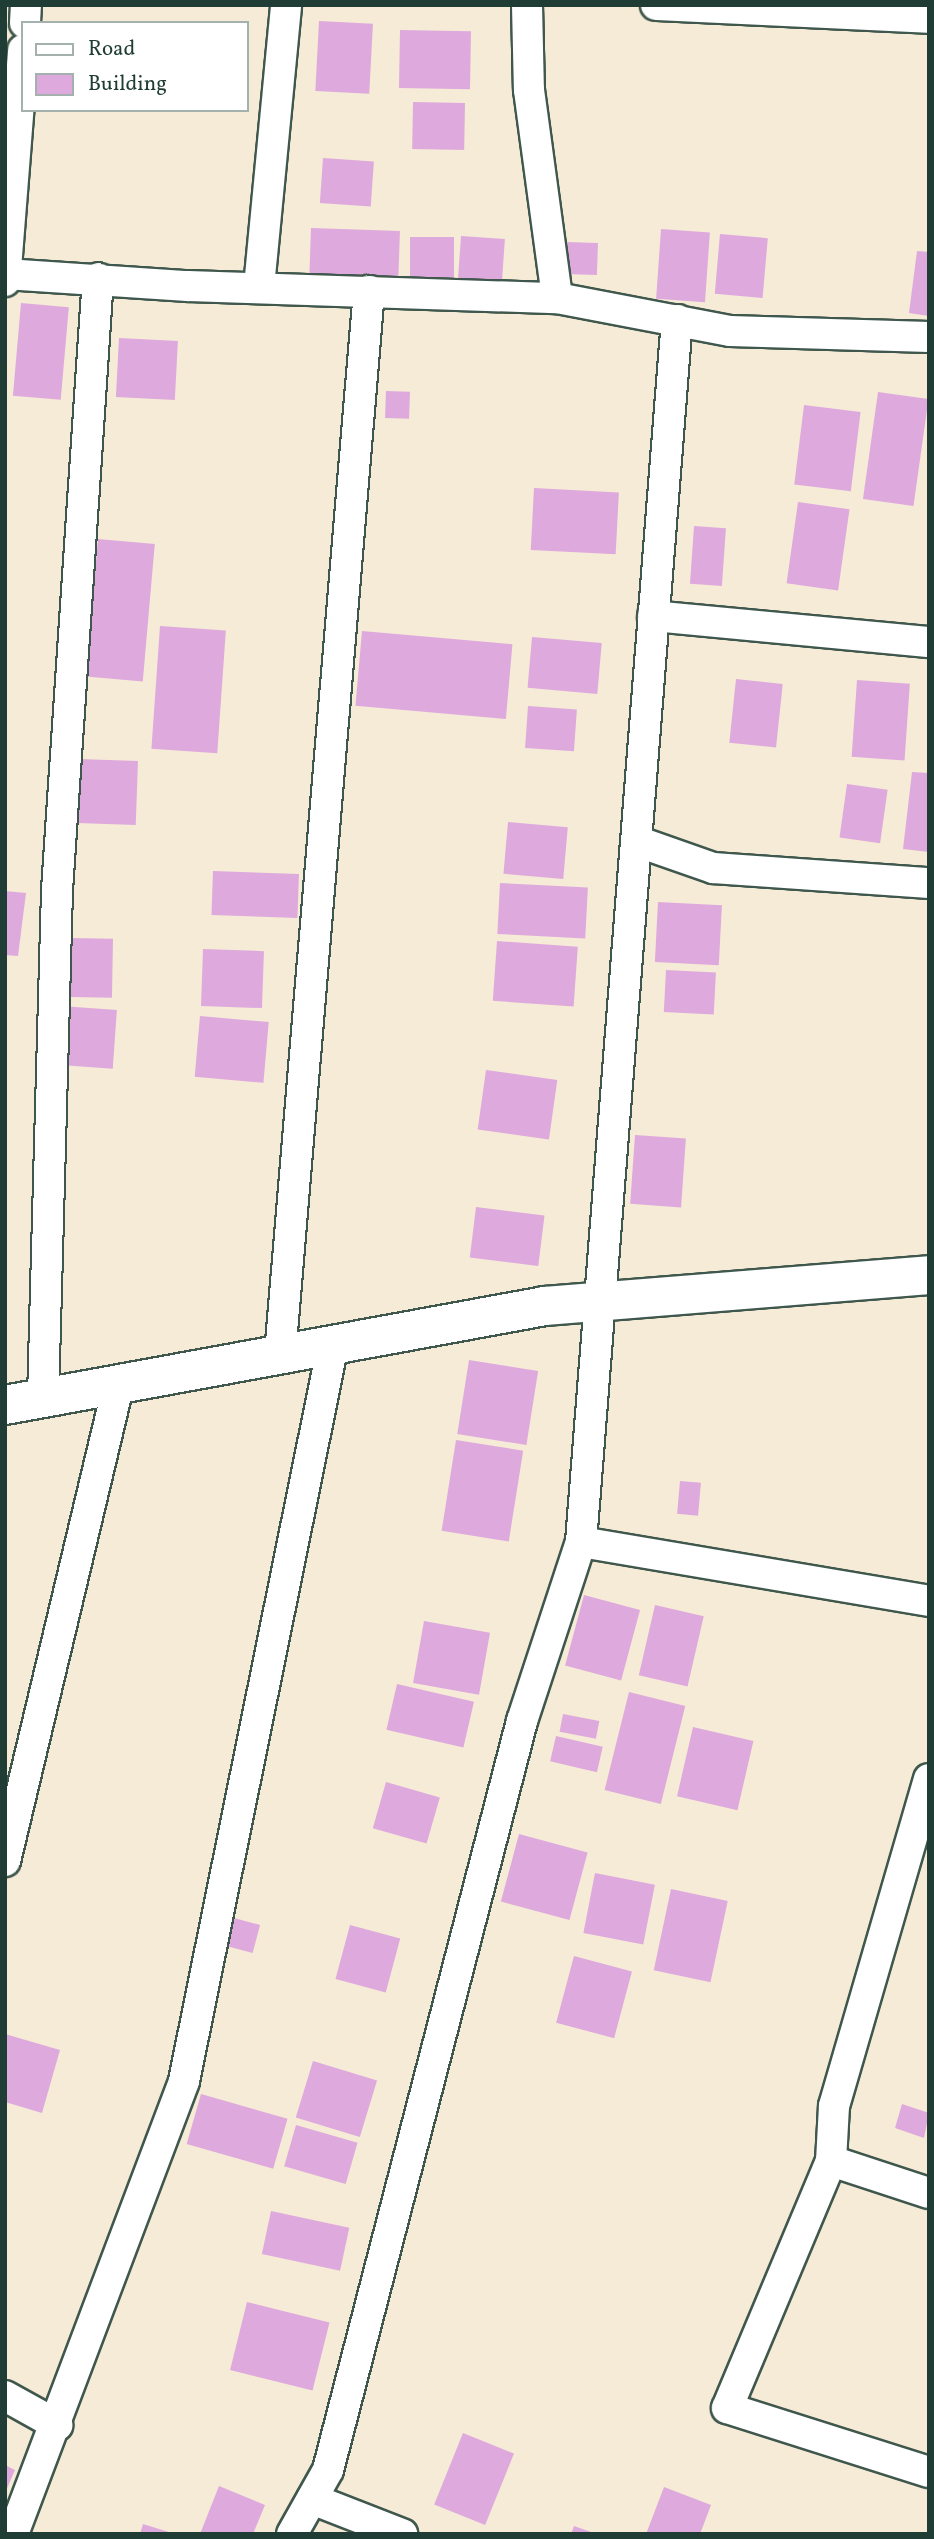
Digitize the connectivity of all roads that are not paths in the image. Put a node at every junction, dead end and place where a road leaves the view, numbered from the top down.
1 (286, 5) edge
2 (527, 5) edge
3 (656, 5) edge
4 (929, 18) edge
5 (21, 76) edge
6 (6, 274) edge
7 (98, 278) junction
8 (5, 281) edge
9 (259, 288) junction
10 (369, 291) junction
11 (557, 298) junction
12 (677, 320) junction
13 (929, 337) edge
14 (653, 616) junction
15 (929, 642) edge
16 (636, 841) junction
17 (929, 883) edge
18 (929, 1275) edge
19 (600, 1301) junction
20 (333, 1345) junction
21 (280, 1355) junction
22 (119, 1384) junction
23 (43, 1398) junction
24 (5, 1405) edge
25 (581, 1542) junction
26 (929, 1601) edge
27 (929, 1779) edge
28 (5, 1861) edge
29 (831, 2161) junction
30 (929, 2193) edge
31 (5, 2396) edge
32 (57, 2425) junction
33 (929, 2472) edge
34 (312, 2499) junction
35 (13, 2534) edge
36 (292, 2534) edge
37 (402, 2534) edge

1 - 9 street
2 - 11 street
3 - 4 street
5 - 6 street
6 - 7 street
6 - 8 street
7 - 9 street
7 - 23 street
9 - 10 street
10 - 11 street
10 - 21 street
11 - 12 street
12 - 13 street
12 - 14 street
14 - 15 street
14 - 16 street
16 - 17 street
16 - 19 street
18 - 19 street
19 - 20 street
19 - 25 street
20 - 21 street
20 - 32 street
21 - 22 street
22 - 23 street
22 - 28 street
23 - 24 street
25 - 26 street
25 - 34 street
27 - 29 street
29 - 30 street
29 - 33 street
31 - 32 street
32 - 35 street
34 - 36 street
34 - 37 street

